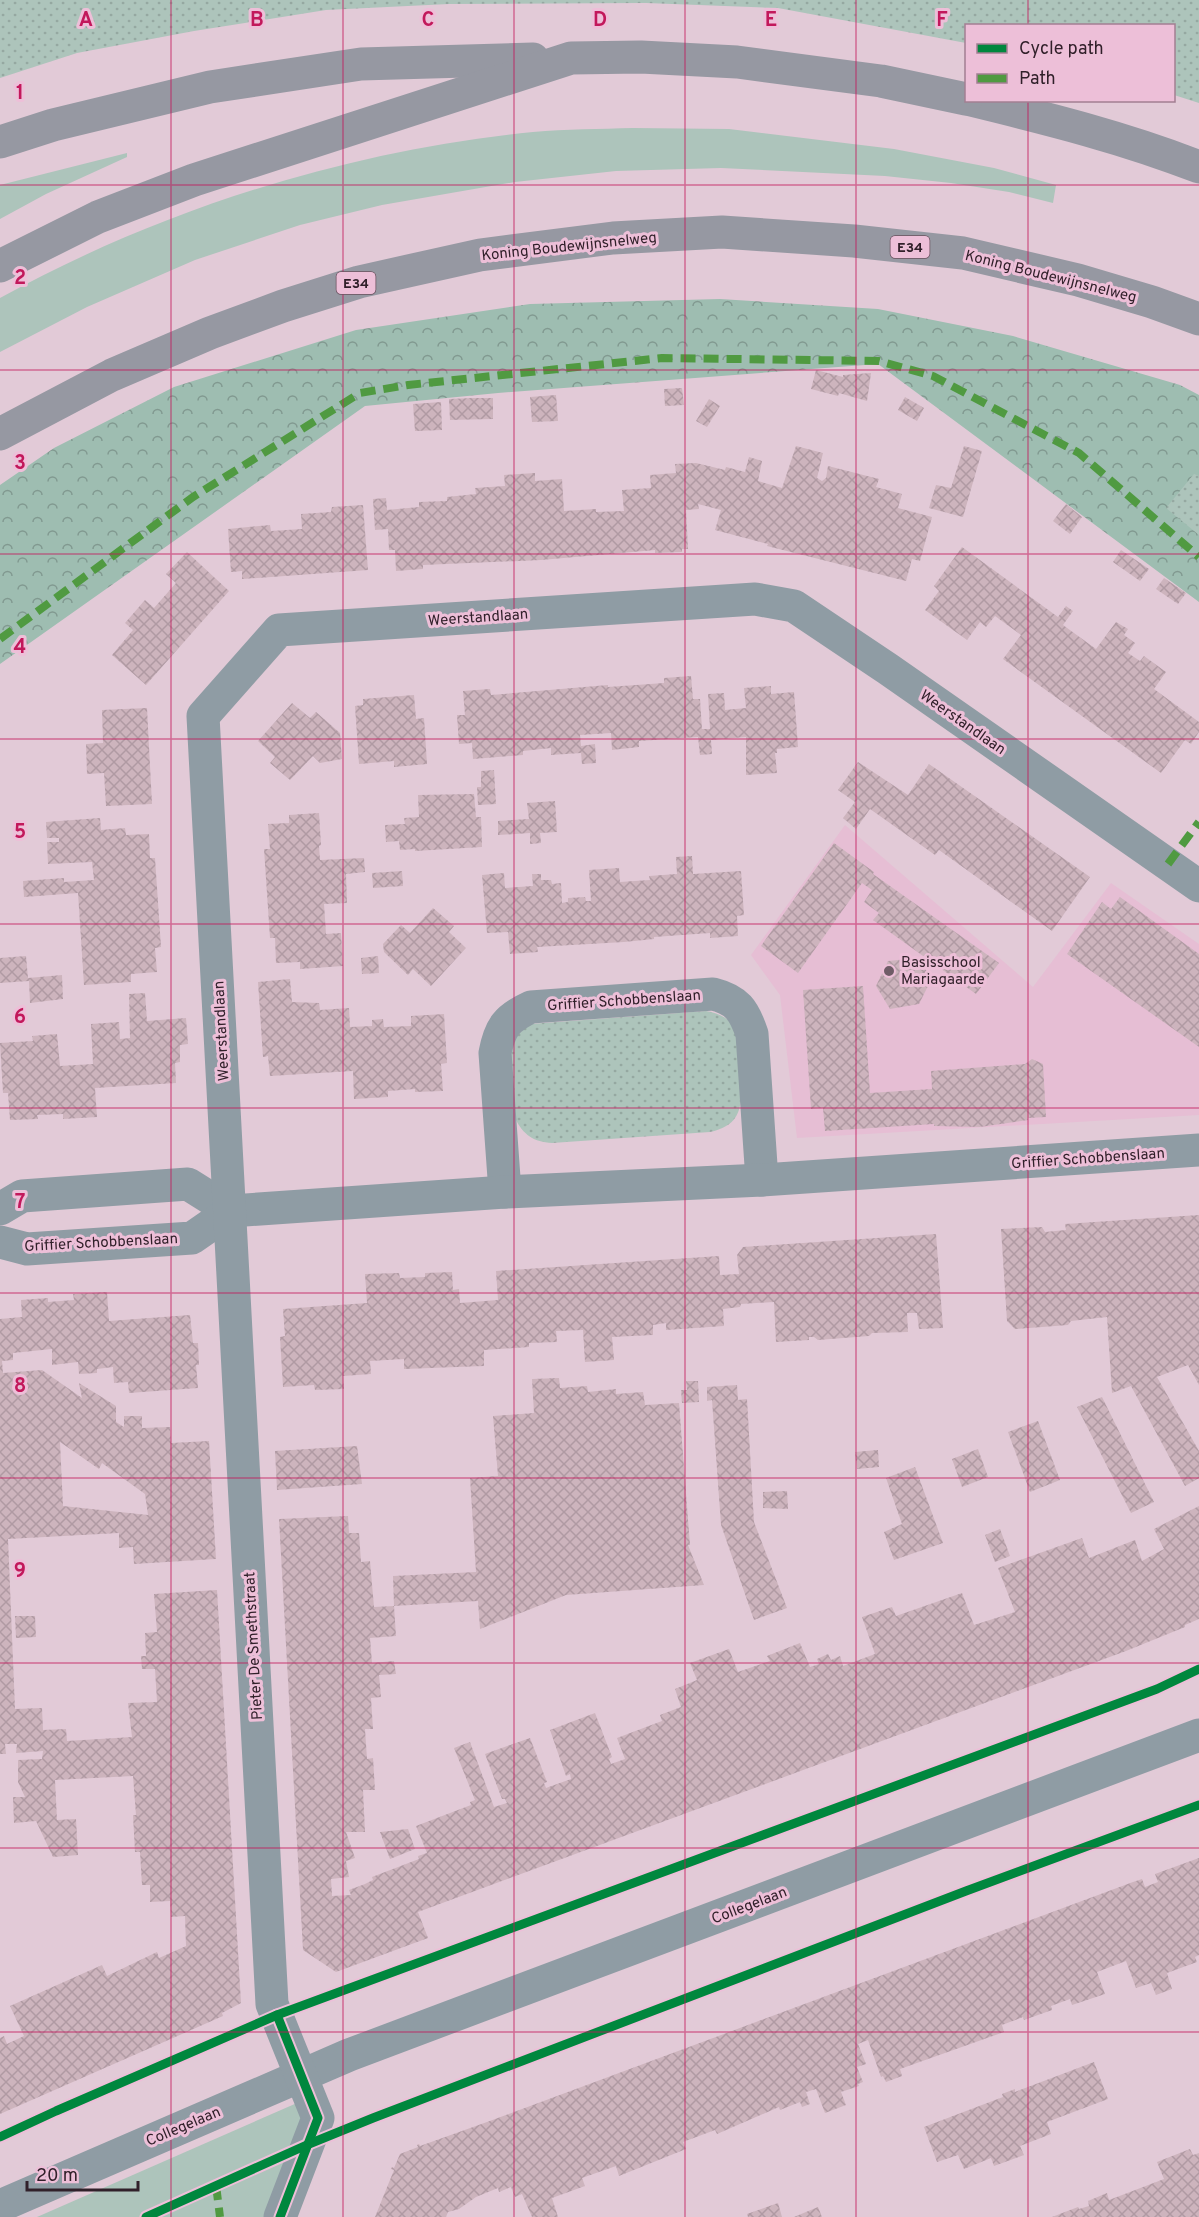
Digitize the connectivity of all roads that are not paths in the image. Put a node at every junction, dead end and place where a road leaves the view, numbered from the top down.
1 (571, 58) junction
2 (965, 99) edge
3 (980, 102) edge
4 (0, 142) edge
5 (1199, 167) edge
6 (0, 266) edge
7 (1199, 319) edge
8 (1, 434) edge
9 (1199, 886) edge
10 (1199, 1150) edge
11 (762, 1180) junction
12 (505, 1192) junction
13 (0, 1209) edge
14 (231, 1211) junction
15 (0, 1242) edge
16 (1199, 1735) edge
17 (300, 2075) junction
18 (0, 2206) edge
19 (280, 2217) edge

1 - 2 highway
1 - 4 highway
1 - 6 highway
3 - 5 highway
7 - 8 highway, Koning Boudewijnsnelweg / E34
9 - 14 street, Weerstandlaan
10 - 11 street, Griffier Schobbenslaan
11 - 12 street, Griffier Schobbenslaan
11 - 12 street, Griffier Schobbenslaan
12 - 14 street, Griffier Schobbenslaan
13 - 14 street
14 - 15 street, Griffier Schobbenslaan
14 - 17 street, Pieter De Smethstraat
16 - 17 street, Collegelaan
17 - 18 street, Collegelaan
17 - 19 street

